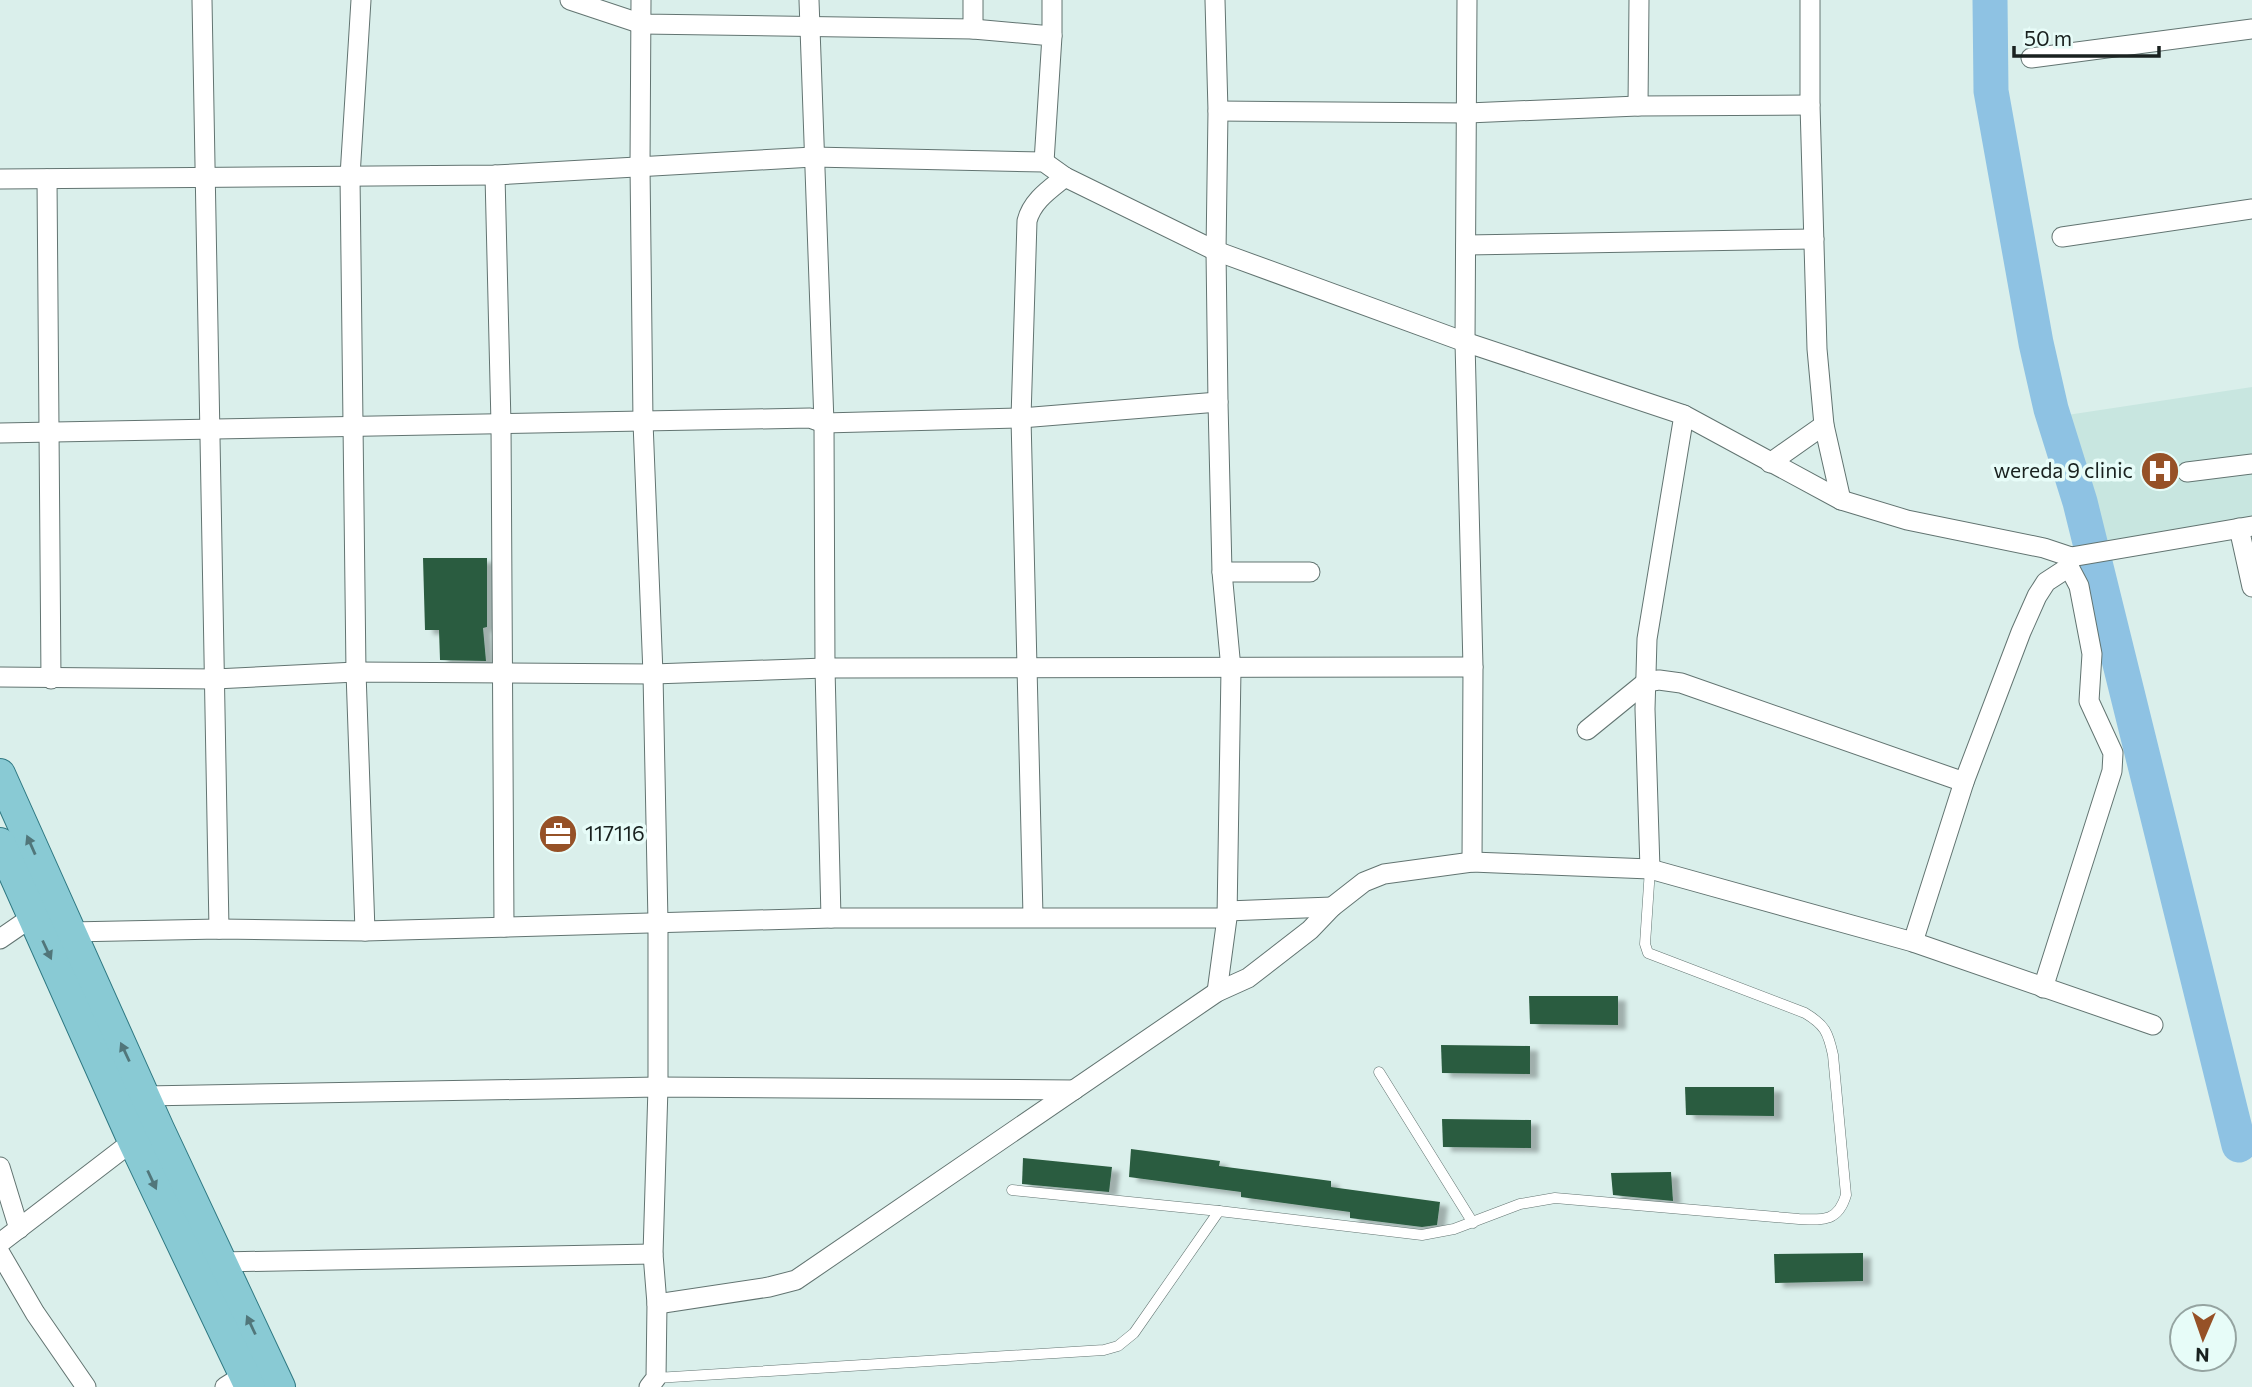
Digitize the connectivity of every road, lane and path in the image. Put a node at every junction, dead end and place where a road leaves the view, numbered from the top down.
1 (202, 0) edge
2 (361, 0) edge
3 (570, 0) edge
4 (641, 0) edge
5 (809, 0) edge
6 (973, 0) edge
7 (1052, 0) edge
8 (1215, 0) edge
9 (1467, 0) edge
10 (1639, 0) edge
11 (1810, 0) edge
12 (642, 24) junction
13 (809, 25) junction
14 (973, 29) junction
15 (2252, 29) edge
16 (1052, 36) junction
17 (2031, 58) dead end
18 (1810, 105) junction
19 (1638, 106) junction
20 (1218, 111) junction
21 (1468, 113) junction
22 (813, 157) junction
23 (1044, 162) junction
24 (640, 166) junction
25 (495, 175) junction
26 (350, 176) junction
27 (205, 177) junction
28 (1065, 177) junction
29 (0, 179) edge
30 (47, 179) junction
31 (2252, 209) edge
32 (2062, 237) dead end
33 (1814, 239) junction
34 (1466, 245) junction
35 (1216, 251) junction
36 (1465, 342) junction
37 (1219, 402) junction
38 (1684, 415) junction
39 (1021, 418) junction
40 (643, 422) junction
41 (824, 423) junction
42 (501, 424) junction
43 (1824, 425) junction
44 (354, 428) junction
45 (209, 430) junction
46 (49, 432) junction
47 (0, 433) edge
48 (1770, 463) junction
49 (2252, 464) edge
50 (2187, 472) dead end
51 (1841, 500) junction
52 (2245, 527) edge
53 (2076, 559) junction
54 (1222, 572) junction
55 (1310, 572) dead end
56 (2252, 587) edge
57 (1026, 667) junction
58 (1473, 667) junction
59 (825, 668) junction
60 (1231, 669) junction
61 (356, 672) junction
62 (503, 674) junction
63 (653, 674) junction
64 (0, 677) edge
65 (51, 679) junction
66 (215, 679) junction
67 (1646, 682) junction
68 (1587, 730) dead end
69 (0, 774) edge
70 (1964, 782) junction
71 (0, 843) edge
72 (1472, 862) junction
73 (1650, 869) junction
74 (1332, 907) junction
75 (1227, 914) junction
76 (1033, 916) junction
77 (32, 917) junction
78 (831, 918) junction
79 (658, 922) junction
80 (504, 927) junction
81 (219, 929) junction
82 (365, 930) junction
83 (69, 932) junction
84 (0, 939) edge
85 (1913, 942) junction
86 (2043, 988) junction
87 (1217, 992) junction
88 (2153, 1025) dead end
89 (1379, 1072) dead end
90 (657, 1087) junction
91 (1074, 1090) junction
92 (145, 1096) junction
93 (133, 1141) junction
94 (0, 1167) edge
95 (1012, 1190) dead end
96 (1219, 1211) junction
97 (1473, 1223) junction
98 (19, 1229) junction
99 (0, 1243) edge
100 (0, 1253) edge
101 (653, 1254) junction
102 (221, 1262) junction
103 (657, 1304) junction
104 (239, 1383) edge
105 (653, 1383) edge
106 (86, 1387) edge
107 (280, 1387) edge

1 - 27 street
2 - 26 street
3 - 12 street
4 - 12 street
5 - 13 street
6 - 14 street
7 - 16 street
8 - 20 street
9 - 21 street
10 - 19 street
11 - 18 street
12 - 13 street
12 - 24 street
13 - 14 street
13 - 22 street
14 - 16 street
15 - 17 street
16 - 23 street
18 - 19 street
18 - 33 street
19 - 21 street
20 - 21 street
20 - 35 street
21 - 34 street
22 - 23 street
22 - 24 street
22 - 41 street
23 - 28 street
24 - 25 street
24 - 40 street
25 - 26 street
25 - 42 street
26 - 27 street
26 - 44 street
27 - 30 street
27 - 45 street
28 - 35 street
28 - 39 street
29 - 30 street
30 - 46 street
31 - 32 street
33 - 34 street
33 - 43 street
34 - 36 street
35 - 36 street
35 - 37 street
36 - 38 street
36 - 58 street
37 - 39 street
37 - 54 street
38 - 48 street
38 - 67 street
39 - 41 street
39 - 57 street
40 - 41 street
40 - 42 street
40 - 63 street
41 - 59 street
42 - 44 street
42 - 62 street
43 - 48 street
43 - 51 street
44 - 45 street
44 - 61 street
45 - 46 street
45 - 66 street
46 - 47 street
46 - 65 street
48 - 51 street
49 - 50 street
51 - 53 street
52 - 53 street
52 - 56 street
53 - 70 street
53 - 86 street
54 - 55 street
54 - 60 street
57 - 59 street
57 - 60 street
57 - 76 street
58 - 60 street
58 - 72 street
59 - 63 street
59 - 78 street
60 - 75 street
61 - 62 street
61 - 66 street
61 - 82 street
62 - 63 street
62 - 80 street
63 - 79 street
64 - 65 street
65 - 66 street
66 - 81 street
67 - 68 street
67 - 70 street
67 - 73 street
83 -> 69 main road
70 - 85 street
71 - 77 main road
72 - 73 street
72 - 74 street
73 - 85 street
73 - 97 lane
74 - 75 street
74 - 87 street
75 - 76 street
75 - 87 street
76 - 78 street
77 - 84 street
77 -> 93 main road
78 - 79 street
79 - 80 street
79 - 90 street
80 - 82 street
81 - 82 street
81 - 83 street
92 -> 83 main road
85 - 86 street
86 - 88 street
87 - 91 street
89 - 97 lane
90 - 91 street
90 - 92 street
90 - 101 street
91 - 103 street
92 - 102 main road
93 - 98 street
93 -> 104 main road
94 - 98 street
95 - 96 lane
96 - 97 lane
96 - 105 lane
98 - 99 street
100 - 106 street
101 - 102 street
101 - 103 street
107 -> 102 main road
103 - 105 street

